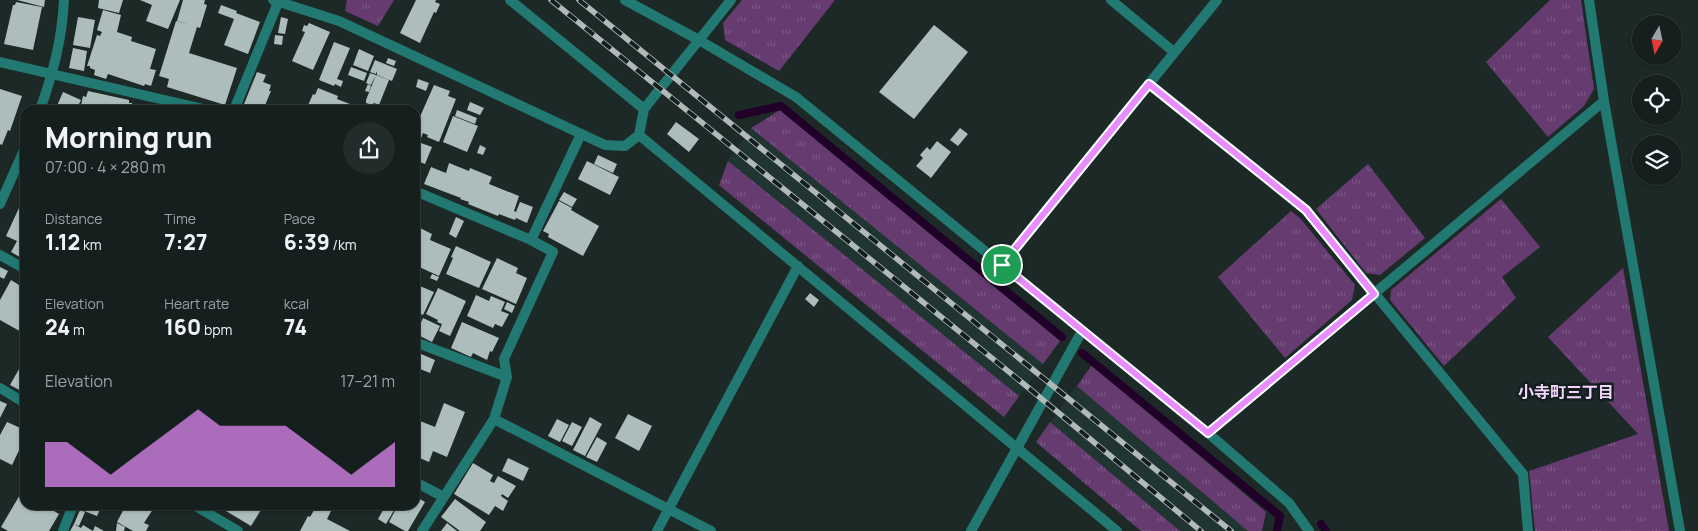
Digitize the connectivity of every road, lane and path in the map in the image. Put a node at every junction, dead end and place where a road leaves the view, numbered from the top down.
1 (64, 0) edge
2 (510, 0) edge
3 (625, 0) edge
4 (731, 0) edge
5 (1111, 0) edge
6 (1217, 0) edge
7 (1588, 0) edge
8 (277, 1) edge
9 (699, 40) junction
10 (1174, 52) junction
11 (0, 62) edge
12 (53, 74) junction
13 (1149, 84) junction
14 (1604, 101) junction
15 (42, 105) edge
16 (186, 105) edge
17 (236, 105) edge
18 (644, 109) junction
19 (581, 134) junction
20 (639, 136) junction
21 (20, 158) edge
22 (420, 193) edge
23 (1, 198) edge
24 (531, 240) junction
25 (0, 254) edge
26 (1002, 265) junction
27 (20, 266) edge
28 (798, 266) junction
29 (1374, 294) junction
30 (1082, 331) junction
31 (420, 344) edge
32 (507, 377) junction
33 (0, 388) edge
34 (20, 400) edge
35 (494, 419) junction
36 (1208, 433) junction
37 (1017, 447) junction
38 (420, 485) edge
39 (444, 497) junction
40 (71, 510) edge
41 (202, 510) edge
42 (668, 510) junction
43 (63, 531) edge
44 (238, 531) edge
45 (422, 531) edge
46 (657, 531) edge
47 (711, 531) edge
48 (971, 531) edge
49 (1117, 531) edge
50 (1309, 531) edge
51 (1528, 531) edge
52 (1680, 531) edge

1 - 12 street
2 - 18 street
3 - 9 street
4 - 9 street
5 - 10 street
6 - 10 street
7 - 14 street
8 - 17 street
8 - 19 street
9 - 18 street
9 - 26 street
10 - 13 street
11 - 12 street
12 - 15 street
12 - 16 street
13 - 26 street
13 - 29 street
14 - 29 street
14 - 52 street
18 - 20 street
19 - 20 street
19 - 24 street
20 - 28 street
21 - 23 street
22 - 24 street
24 - 32 street
25 - 27 street
26 - 30 street
28 - 37 street
28 - 42 street
29 - 36 street
29 - 51 street
30 - 36 street
30 - 37 street
31 - 32 street
32 - 35 street
33 - 34 street
35 - 39 street
35 - 42 street
36 - 50 street
37 - 48 street
37 - 49 street
38 - 39 street
39 - 45 street
40 - 43 street
41 - 44 street
42 - 46 street
42 - 47 street

